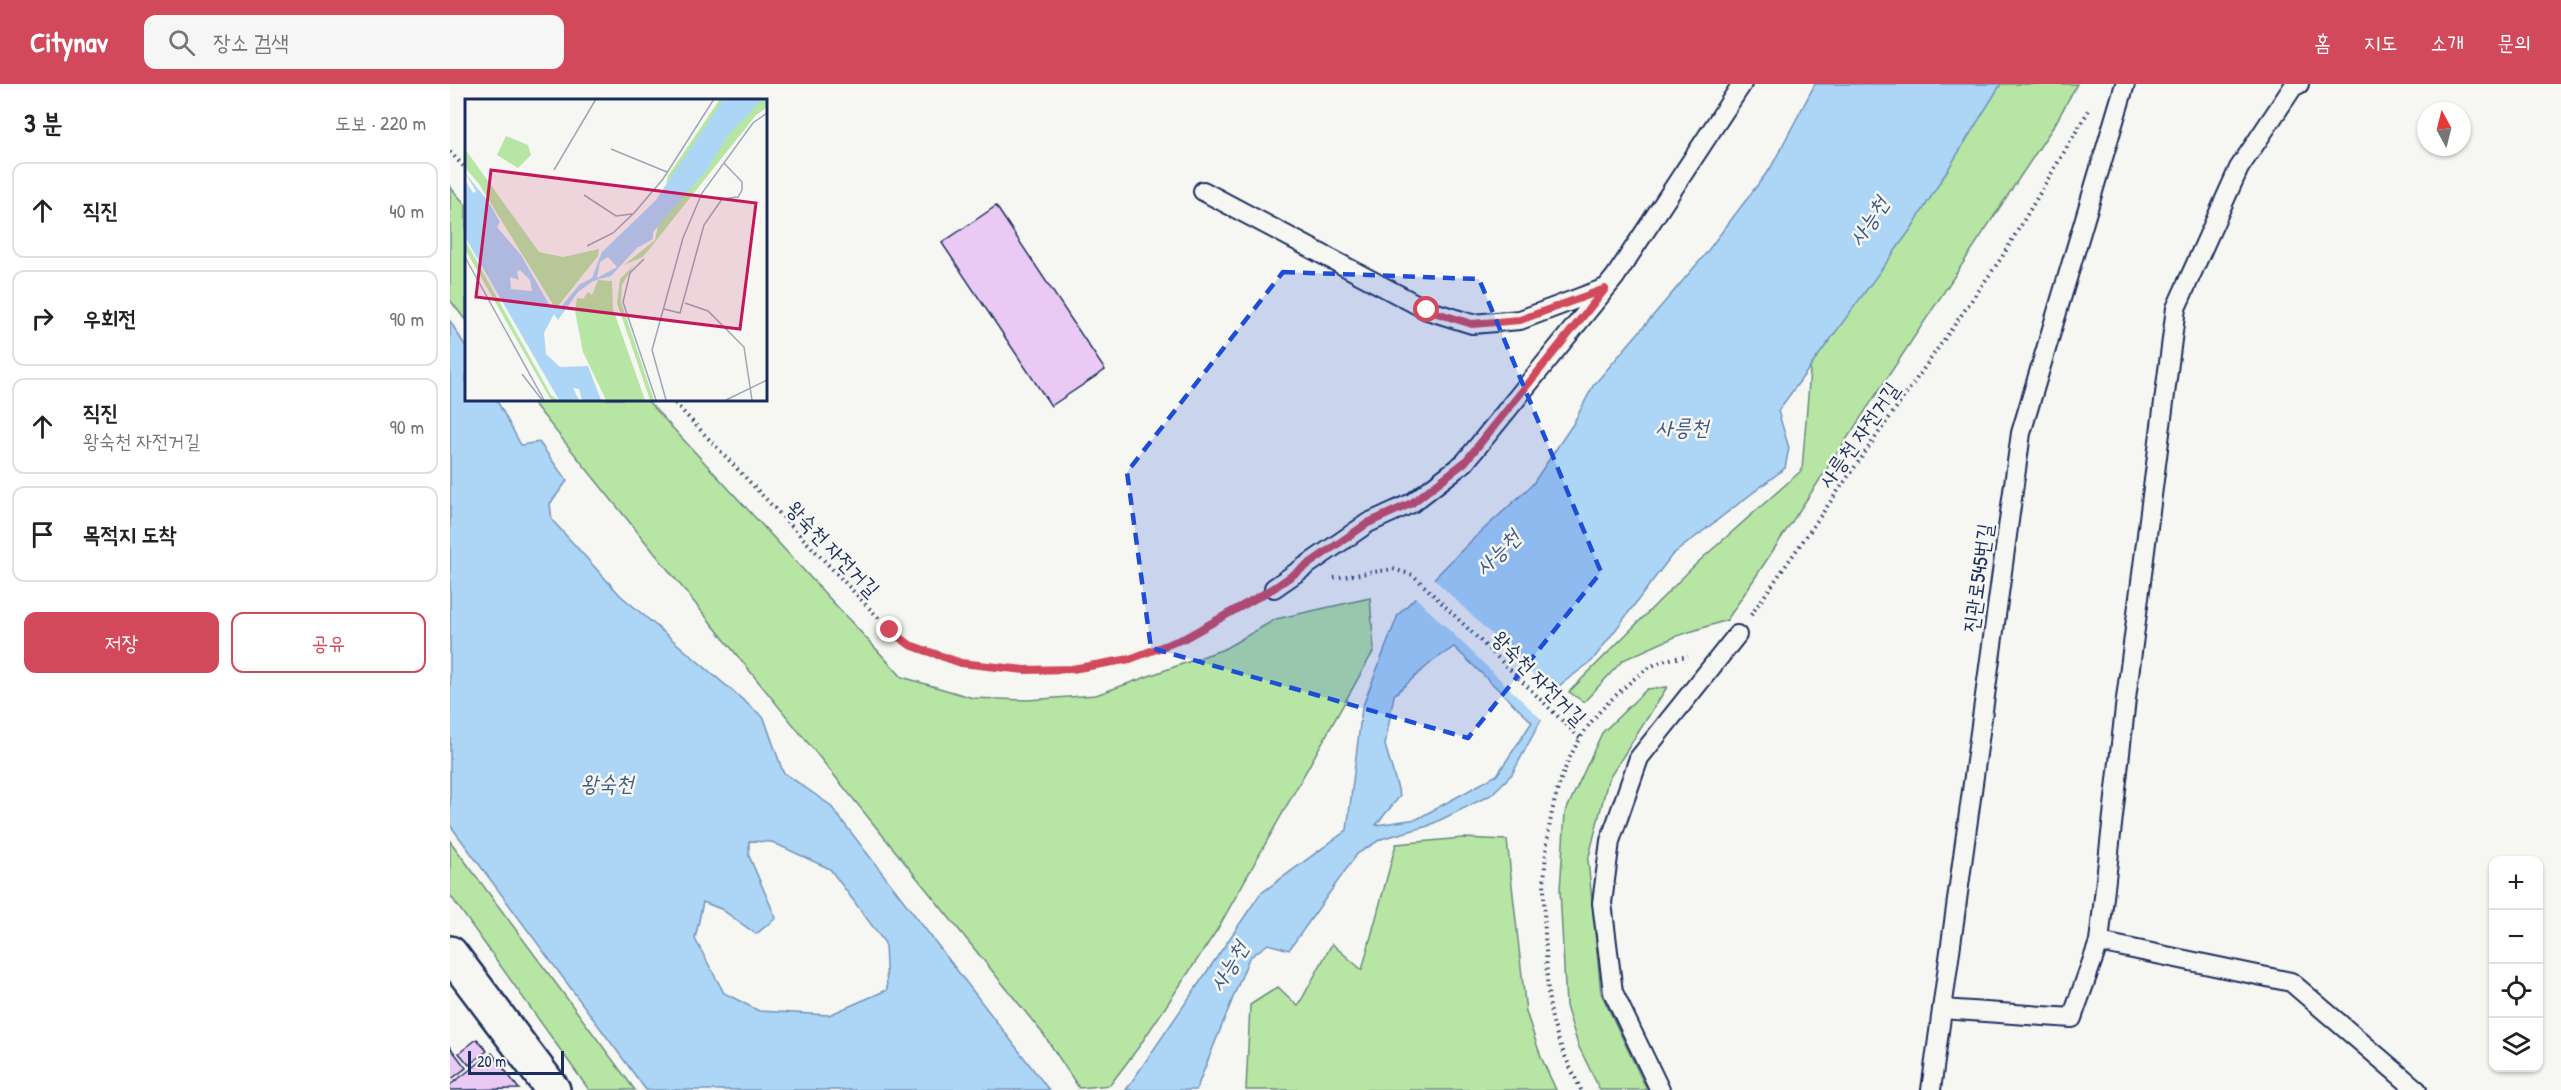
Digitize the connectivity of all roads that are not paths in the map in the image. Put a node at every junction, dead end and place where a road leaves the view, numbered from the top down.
1 (1742, 84) edge
2 (2125, 84) edge
3 (2299, 84) edge
4 (1203, 191) dead end
5 (1605, 289) junction
6 (1274, 588) road end
7 (1737, 635) road end
8 (2099, 942) junction
9 (450, 953) edge
10 (1942, 1009) junction
11 (553, 1090) edge
12 (1660, 1090) edge
13 (1931, 1090) edge
14 (2417, 1090) edge

1 - 5 lane
2 - 10 lane, 진관로545번길
3 - 8 lane
4 - 5 lane
5 - 6 lane
7 - 12 lane
8 - 10 lane
8 - 14 lane
9 - 11 street
10 - 13 lane, 진관로545번길

